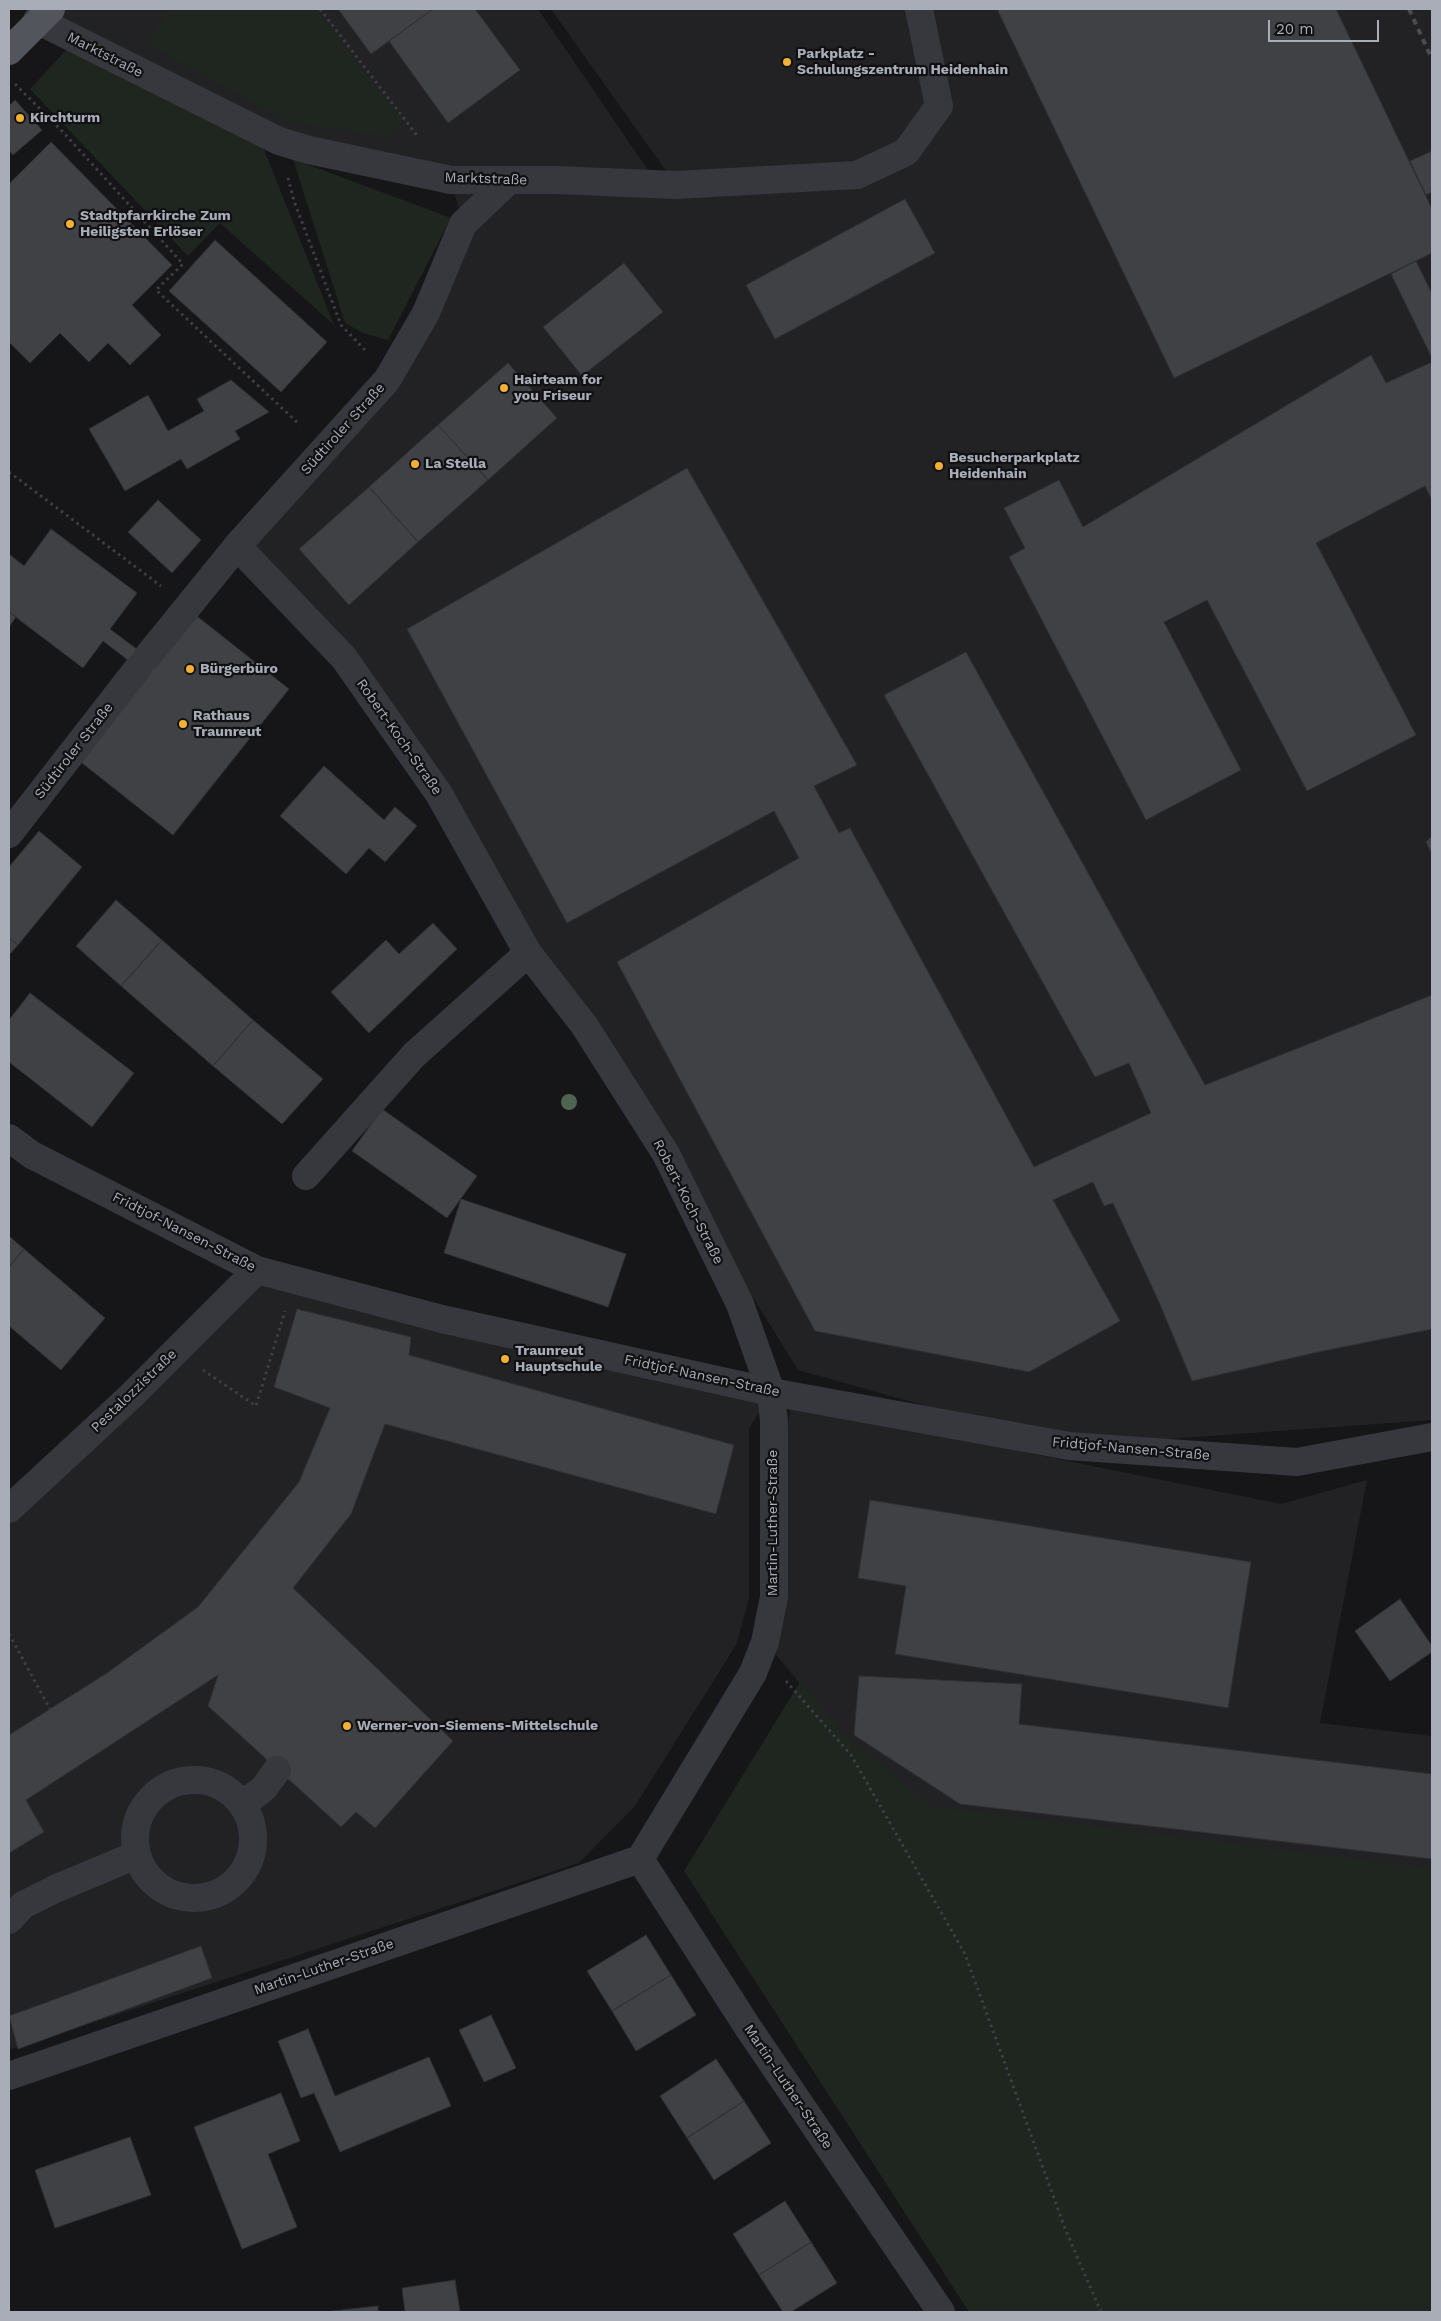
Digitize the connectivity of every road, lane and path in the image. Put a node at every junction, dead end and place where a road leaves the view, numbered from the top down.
1 (320, 9) edge
2 (919, 9) edge
3 (44, 15) edge
4 (9, 51) edge
5 (12, 81) dead end
6 (279, 141) junction
7 (451, 180) junction
8 (507, 182) junction
9 (387, 380) junction
10 (326, 449) junction
11 (9, 472) edge
12 (236, 546) junction
13 (188, 606) junction
14 (9, 834) edge
15 (528, 953) junction
16 (9, 1138) edge
17 (306, 1176) dead end
18 (257, 1270) junction
19 (285, 1311) dead end
20 (174, 1350) junction
21 (771, 1392) junction
22 (1429, 1444) edge
23 (9, 1509) edge
24 (9, 1634) edge
25 (759, 1659) junction
26 (50, 1709) dead end
27 (277, 1770) dead end
28 (242, 1805) junction
29 (136, 1855) junction
30 (640, 1859) junction
31 (9, 1920) edge
32 (9, 2075) edge
33 (941, 2312) edge
34 (1101, 2312) edge

1 - 7 path
2 - 8 street, Marktstraße
3 - 4 main road
3 - 6 street, Marktstraße
5 - 10 path
6 - 7 street, Marktstraße
6 - 9 path
7 - 8 street, Marktstraße
8 - 9 street, Südtiroler Straße
9 - 10 street, Südtiroler Straße
10 - 12 street, Südtiroler Straße
11 - 13 path
12 - 13 street, Südtiroler Straße
12 - 15 street, Robert-Koch-Straße
13 - 14 street, Südtiroler Straße
15 - 17 street
15 - 21 street, Robert-Koch-Straße
16 - 18 street, Fridtjof-Nansen-Straße
18 - 20 street, Pestalozzistraße
18 - 21 street, Fridtjof-Nansen-Straße
19 - 20 path
20 - 23 street, Pestalozzistraße
21 - 22 street, Fridtjof-Nansen-Straße
21 - 25 street, Martin-Luther-Straße
24 - 26 path
25 - 30 street, Martin-Luther-Straße
25 - 34 path
27 - 28 street
28 - 29 street
28 - 29 street
29 - 31 street
30 - 32 street, Martin-Luther-Straße
30 - 33 street, Martin-Luther-Straße

